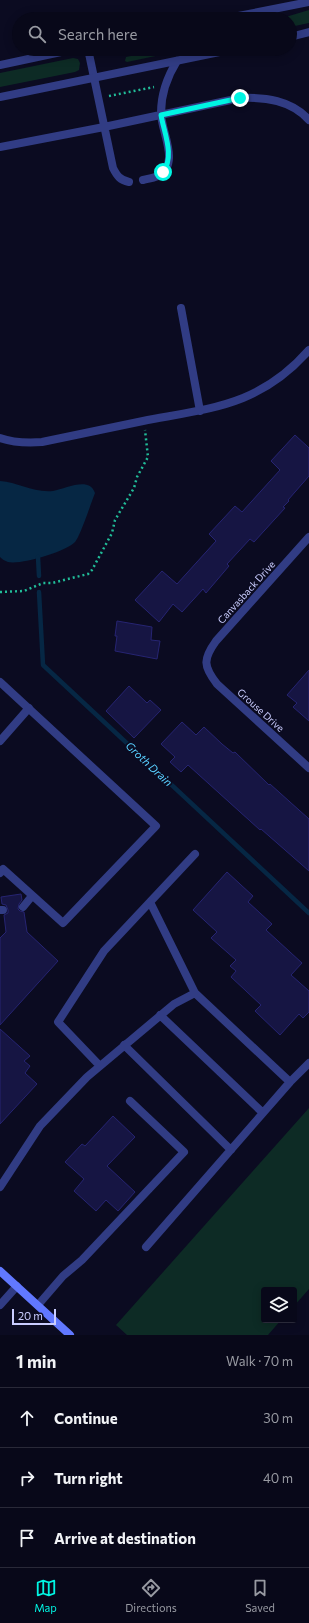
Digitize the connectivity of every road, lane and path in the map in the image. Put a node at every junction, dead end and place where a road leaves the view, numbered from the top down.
1 (309, 2) edge
2 (259, 12) edge
3 (309, 32) edge
4 (297, 35) edge
5 (42, 56) edge
6 (89, 56) edge
7 (198, 56) edge
8 (177, 60) junction
9 (0, 65) edge
10 (94, 78) junction
11 (156, 86) dead end
12 (109, 96) dead end
13 (0, 97) edge
14 (161, 115) junction
15 (309, 120) edge
16 (104, 127) junction
17 (0, 147) edge
18 (143, 180) dead end
19 (129, 182) dead end
20 (181, 308) dead end
21 (309, 350) edge
22 (200, 411) junction
23 (144, 430) dead end
24 (0, 438) edge
25 (309, 537) edge
26 (0, 592) edge
27 (205, 663) joint
28 (0, 682) edge
29 (29, 708) junction
30 (0, 740) edge
31 (309, 768) edge
32 (195, 854) dead end
33 (1, 869) edge
34 (32, 896) junction
35 (150, 902) junction
36 (23, 907) dead end
37 (196, 993) junction
38 (160, 1015) junction
39 (124, 1045) junction
40 (309, 1063) edge
41 (100, 1066) junction
42 (290, 1082) junction
43 (130, 1101) dead end
44 (263, 1114) junction
45 (231, 1150) junction
46 (0, 1187) edge
47 (146, 1247) dead end
48 (0, 1271) edge
49 (17, 1286) junction
50 (0, 1304) edge
51 (38, 1305) junction
52 (70, 1335) edge

1 - 2 street
3 - 4 street
5 - 9 street
6 - 10 street
7 - 8 street
8 - 10 street
8 - 14 street
10 - 13 street
10 - 16 street
11 - 12 path
14 - 15 street
14 - 16 street
14 - 18 street
16 - 17 street
16 - 19 street
20 - 22 street
21 - 22 street
22 - 24 street
23 - 26 path
25 - 27 street, Canvasback Drive
27 - 31 street, Grouse Drive
28 - 29 street
29 - 30 street
29 - 34 street
32 - 35 street
33 - 34 street
34 - 36 street
35 - 37 street
35 - 41 street
37 - 38 street
37 - 42 street
38 - 39 street
38 - 44 street
39 - 41 street
39 - 45 street
40 - 42 street
41 - 46 street
42 - 44 street
43 - 51 street
44 - 45 street
45 - 47 street
48 - 49 main road
49 - 50 street
49 - 51 main road
51 - 52 main road

